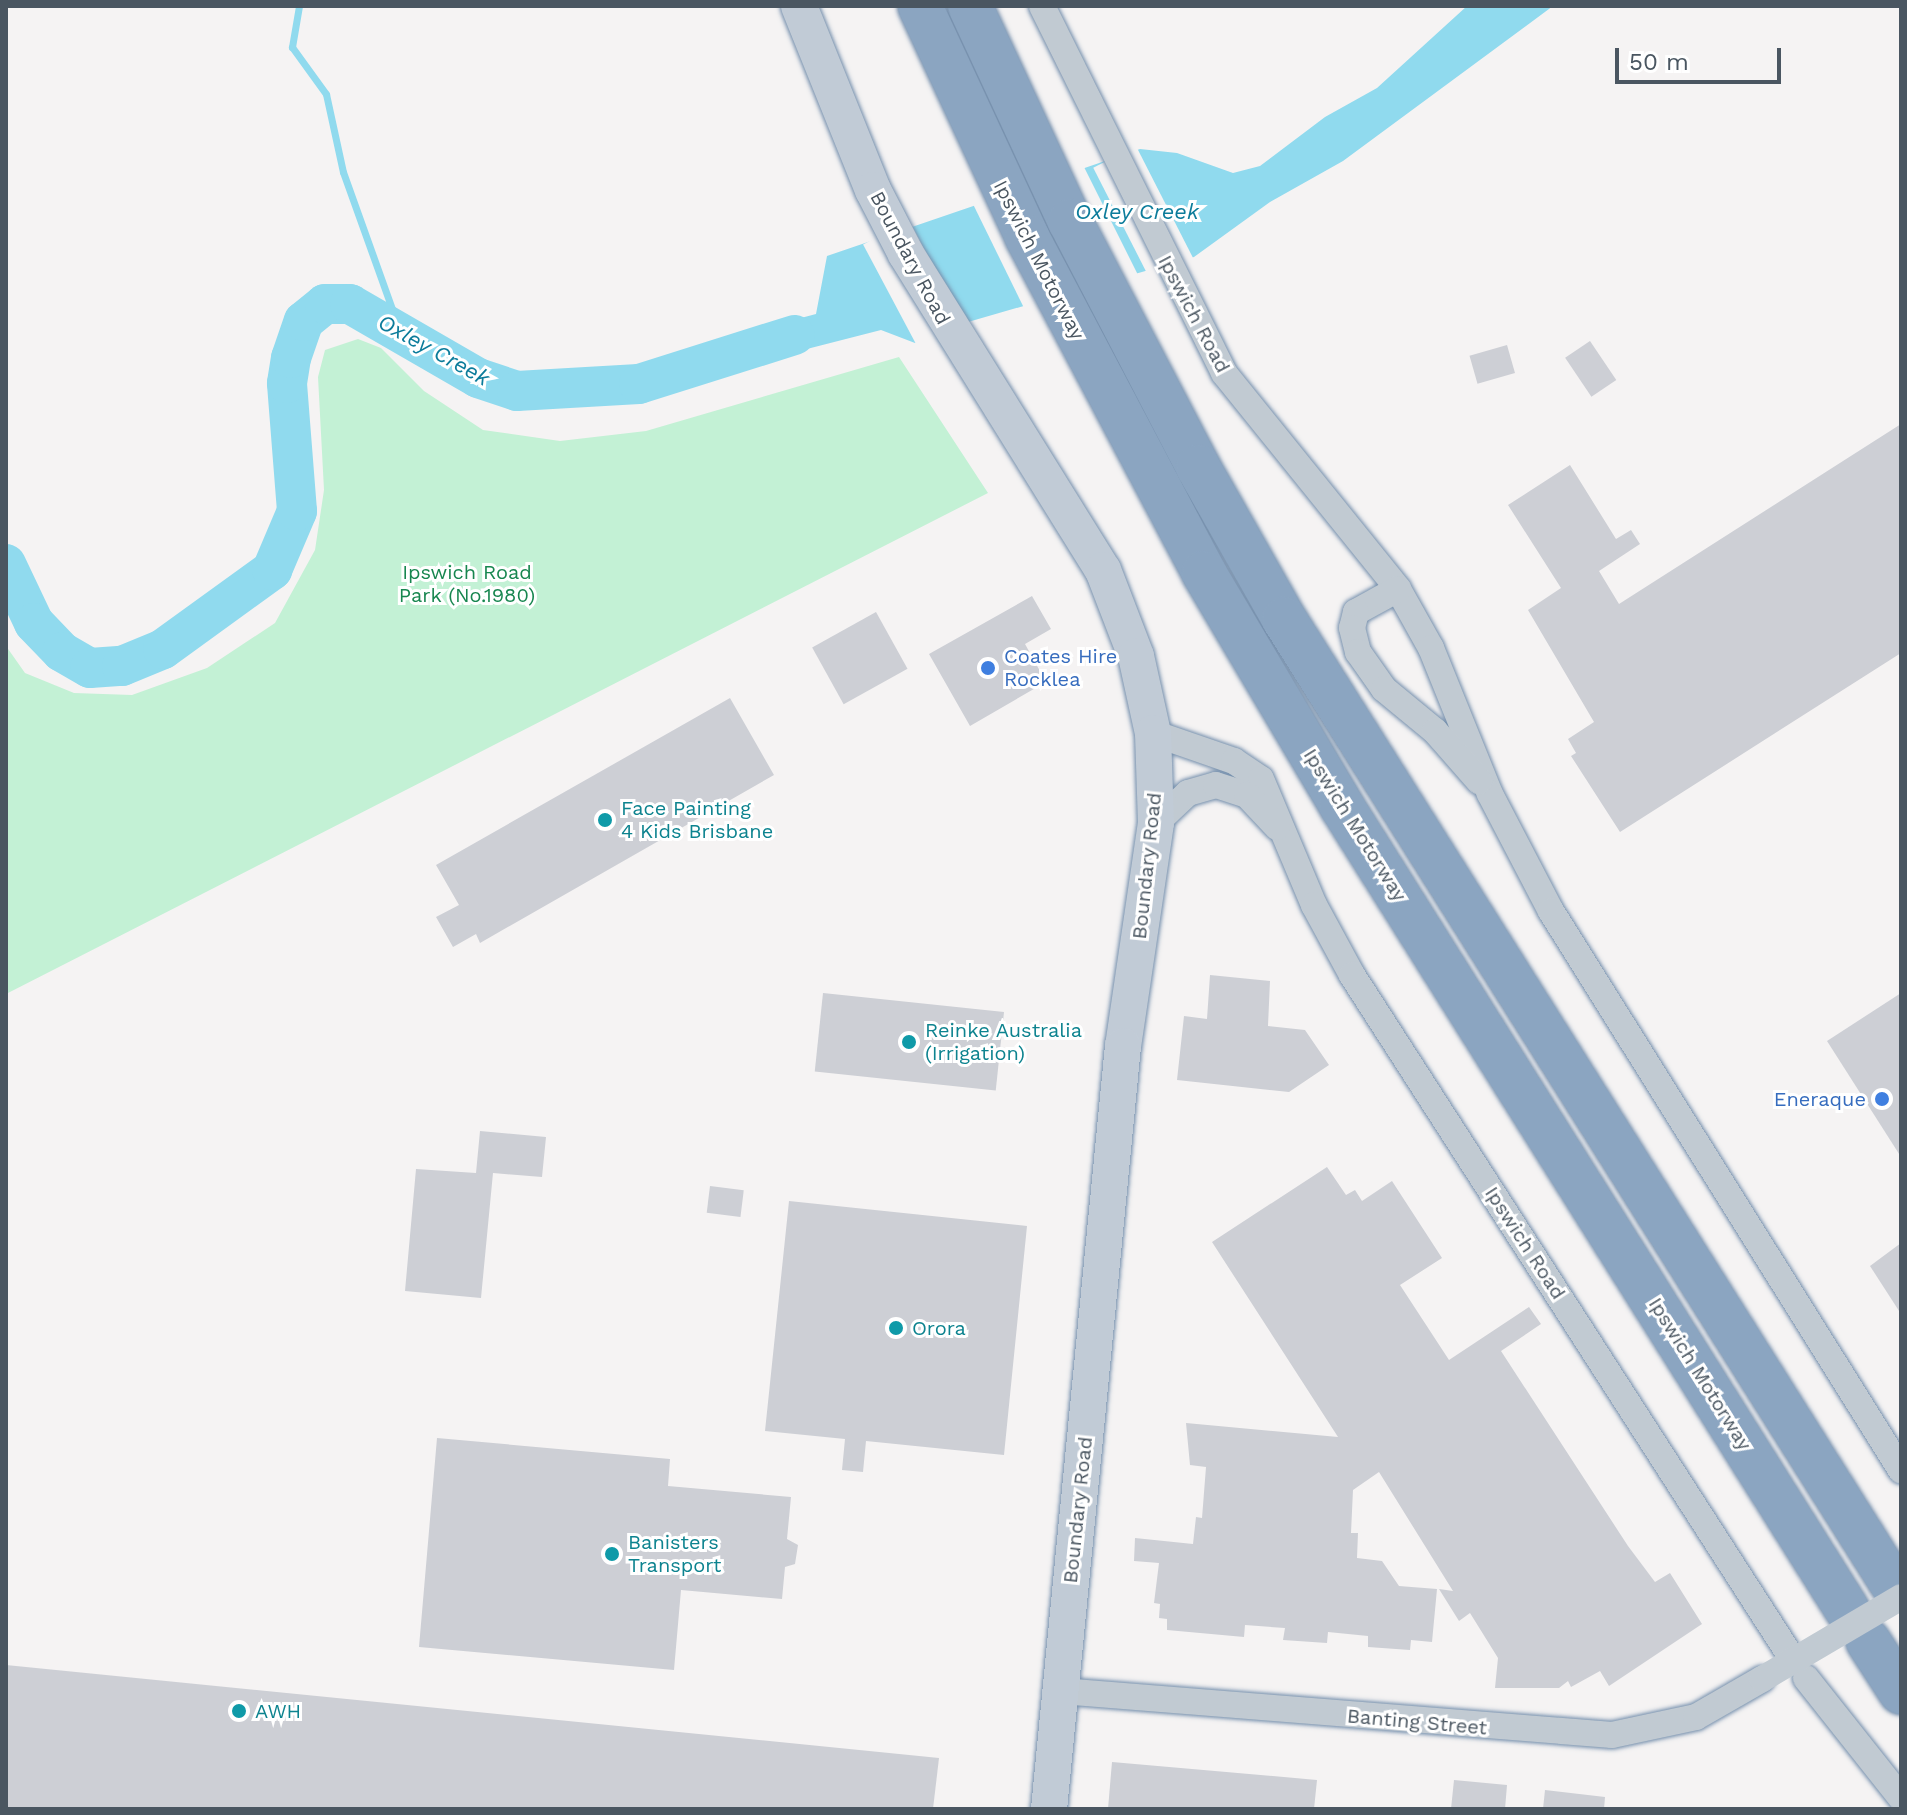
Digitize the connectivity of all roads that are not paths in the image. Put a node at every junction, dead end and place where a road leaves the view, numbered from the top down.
1 (799, 6) edge
2 (920, 6) edge
3 (970, 6) edge
4 (1042, 6) edge
5 (1398, 589) junction
6 (1153, 733) junction
7 (1490, 794) junction
8 (1156, 823) junction
9 (1279, 830) junction
10 (1901, 1470) edge
11 (1897, 1591) edge
12 (1786, 1649) dead end
13 (1806, 1678) dead end
14 (1061, 1691) junction
15 (1901, 1692) edge
16 (1901, 1798) edge
17 (1049, 1809) edge

1 - 6 main road, Boundary Road
2 - 15 highway, Ipswich Motorway
3 - 11 highway
4 - 5 street, Ipswich Road
5 - 7 street, Ipswich Road
5 - 7 street, Ipswich Road
6 - 8 main road, Boundary Road
6 - 9 street, Ipswich Road
7 - 10 street, Ipswich Road
8 - 9 street, Ipswich Road
8 - 14 main road, Boundary Road
9 - 12 street, Ipswich Road
11 - 14 street, Banting Street, bridge
13 - 16 street
14 - 17 main road, Boundary Road

